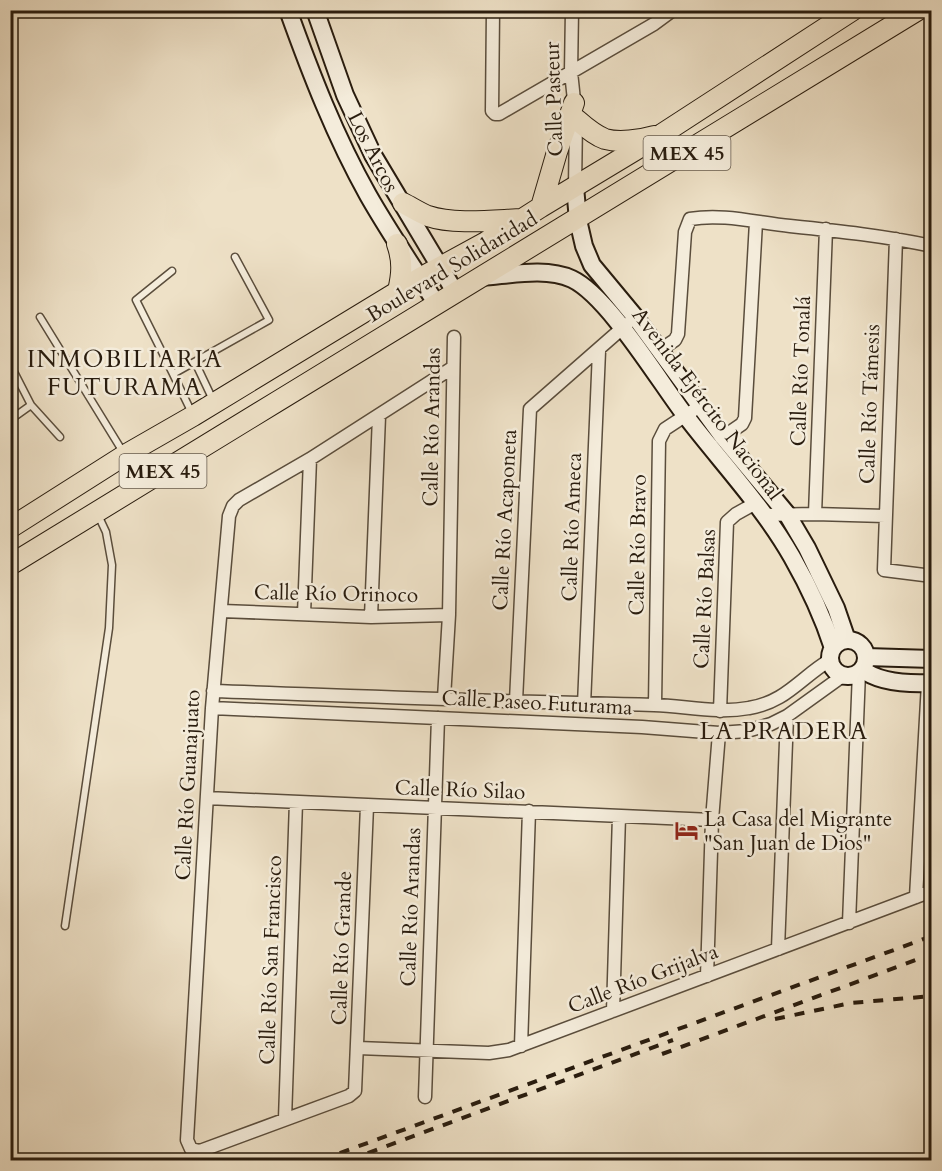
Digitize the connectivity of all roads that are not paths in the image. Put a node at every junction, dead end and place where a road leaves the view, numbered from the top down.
1 (288, 10) edge
2 (315, 10) edge
3 (493, 10) edge
4 (572, 10) edge
5 (655, 10) edge
6 (673, 10) edge
7 (853, 10) edge
8 (918, 10) edge
9 (654, 24) junction
10 (571, 72) junction
11 (575, 111) junction
12 (662, 134) junction
13 (575, 187) junction
14 (403, 203) junction
15 (541, 207) junction
16 (525, 218) junction
17 (578, 220) junction
18 (756, 222) junction
19 (826, 229) junction
20 (896, 239) junction
21 (397, 244) junction
22 (932, 246) edge
23 (235, 257) dead end
24 (440, 266) junction
25 (172, 271) dead end
26 (420, 278) junction
27 (481, 278) junction
28 (398, 291) junction
29 (454, 292) junction
30 (436, 303) junction
31 (40, 317) dead end
32 (636, 318) junction
33 (621, 328) junction
34 (454, 337) dead end
35 (308, 347) junction
36 (660, 350) junction
37 (598, 351) junction
38 (195, 362) junction
39 (10, 364) edge
40 (452, 368) junction
41 (173, 374) junction
42 (214, 404) junction
43 (31, 405) junction
44 (700, 406) junction
45 (380, 416) junction
46 (686, 416) junction
47 (193, 417) junction
48 (10, 420) edge
49 (60, 437) dead end
50 (723, 437) junction
51 (214, 440) junction
52 (125, 455) junction
53 (310, 459) junction
54 (759, 509) junction
55 (97, 512) junction
56 (787, 514) junction
57 (815, 514) junction
58 (885, 516) junction
59 (10, 528) edge
60 (10, 565) edge
61 (932, 576) edge
62 (222, 611) junction
63 (304, 614) junction
64 (449, 615) junction
65 (372, 617) junction
66 (837, 649) junction
67 (932, 659) edge
68 (858, 669) junction
69 (930, 683) edge
70 (213, 691) junction
71 (421, 698) junction
72 (444, 698) junction
73 (477, 701) junction
74 (516, 701) junction
75 (584, 705) junction
76 (655, 705) junction
77 (616, 706) junction
78 (212, 708) junction
79 (720, 711) junction
80 (787, 716) junction
81 (420, 717) junction
82 (438, 718) junction
83 (476, 720) junction
84 (614, 726) junction
85 (719, 733) junction
86 (207, 798) junction
87 (296, 802) junction
88 (367, 806) junction
89 (434, 808) junction
90 (530, 811) junction
91 (620, 816) junction
92 (712, 820) junction
93 (932, 891) edge
94 (916, 897) junction
95 (849, 922) junction
96 (65, 926) dead end
97 (778, 949) junction
98 (707, 976) junction
99 (612, 1011) junction
100 (521, 1046) junction
101 (358, 1048) junction
102 (426, 1051) junction
103 (355, 1091) joint
104 (425, 1097) dead end
105 (285, 1119) junction

1 - 21 main road, Los Arcos
2 - 14 main road, Los Arcos
3 - 10 street
4 - 10 street, Calle Pasteur
5 - 9 street
6 - 9 street
7 - 12 highway, Boulevard Solidaridad / MEX 45
8 - 17 highway, Boulevard Solidaridad / MEX 45
9 - 10 street
10 - 11 street, Calle Pasteur
11 - 12 highway
11 - 13 street, Calle Pasteur
11 - 15 highway
12 - 13 highway, Boulevard Solidaridad / MEX 45
13 - 15 highway, Boulevard Solidaridad / MEX 45
13 - 17 main road, Avenida Ejército Nacional
14 - 16 highway
14 - 24 main road, Los Arcos
15 - 16 highway, Boulevard Solidaridad / MEX 45
16 - 24 highway, Boulevard Solidaridad / MEX 45
17 - 27 highway, Boulevard Solidaridad / MEX 45
17 - 32 main road, Avenida Ejército Nacional
18 - 19 street
18 - 36 street
18 - 50 street
19 - 20 street
19 - 57 street, Calle Río Tonalá
20 - 22 street
20 - 58 street, Calle Río Támesis
21 - 26 main road, Los Arcos
21 - 28 highway
23 - 38 lane
24 - 26 highway, Boulevard Solidaridad / MEX 45
24 - 29 main road, Los Arcos
25 - 41 lane
26 - 28 highway, Boulevard Solidaridad / MEX 45
26 - 30 main road, Los Arcos
27 - 29 highway, Boulevard Solidaridad / MEX 45
27 - 33 main road, Avenida Ejército Nacional
28 - 35 highway, Boulevard Solidaridad / MEX 45
29 - 30 highway, Boulevard Solidaridad / MEX 45
30 - 51 highway, Boulevard Solidaridad / MEX 45
31 - 52 lane
32 - 33 street, Calle Río Acaponeta
32 - 36 main road, Avenida Ejército Nacional
33 - 37 street, Calle Río Acaponeta
33 - 46 main road, Avenida Ejército Nacional
34 - 40 street, Calle Río Arandas
35 - 42 highway, Boulevard Solidaridad / MEX 45
35 - 51 highway
36 - 44 main road, Avenida Ejército Nacional
37 - 74 street, Calle Río Acaponeta
37 - 75 street, Calle Río Ameca
38 - 41 lane
38 - 42 lane
39 - 43 lane
40 - 45 street, Calle Río Guanajuato
40 - 64 street, Calle Río Arandas
41 - 47 lane
42 - 47 highway, Boulevard Solidaridad / MEX 45
43 - 48 lane
43 - 49 lane
44 - 46 street, Calle Río Bravo
44 - 50 main road, Avenida Ejército Nacional
45 - 53 street, Calle Río Guanajuato
45 - 65 street
46 - 54 main road, Avenida Ejército Nacional
46 - 76 street, Calle Río Bravo
47 - 52 highway, Boulevard Solidaridad / MEX 45
50 - 56 main road, Avenida Ejército Nacional
51 - 55 highway, Boulevard Solidaridad / MEX 45
52 - 59 highway, Boulevard Solidaridad / MEX 45
53 - 62 street, Calle Río Guanajuato
53 - 63 street
54 - 56 street
54 - 66 main road, Avenida Ejército Nacional
54 - 79 street, Calle Río Balsas
55 - 60 highway, Boulevard Solidaridad / MEX 45
55 - 96 lane
56 - 57 street
56 - 66 main road, Avenida Ejército Nacional
57 - 58 street
58 - 61 street, Calle Río Támesis
62 - 63 street, Calle Río Orinoco
62 - 70 street, Calle Río Guanajuato
63 - 65 street, Calle Río Orinoco
64 - 65 street, Calle Río Orinoco
64 - 72 street, Calle Río Arandas
66 - 68 main road
66 - 68 main road
66 - 79 street, Calle Paseo Futurama
67 - 68 main road
68 - 69 main road
68 - 80 street, Calle Paseo Futurama
68 - 95 street
69 - 94 street
70 - 71 street, Calle Paseo Futurama
70 - 78 street, Calle Río Guanajuato
71 - 72 street, Calle Paseo Futurama
71 - 81 street
72 - 73 street, Calle Paseo Futurama
73 - 74 street, Calle Paseo Futurama
73 - 83 street
74 - 75 street, Calle Paseo Futurama
75 - 77 street, Calle Paseo Futurama
76 - 77 street, Calle Paseo Futurama
76 - 79 street, Calle Paseo Futurama
77 - 84 street
78 - 81 street, Calle Paseo Futurama
78 - 86 street, Calle Río Guanajuato
80 - 85 street, Calle Paseo Futurama
80 - 97 street
81 - 82 street, Calle Paseo Futurama
82 - 83 street, Calle Paseo Futurama
82 - 89 street, Calle Río Arandas
83 - 84 street, Calle Paseo Futurama
84 - 85 street, Calle Paseo Futurama
85 - 92 street
86 - 87 street, Calle Río Silao
86 - 105 street, Calle Río Guanajuato
87 - 88 street, Calle Río Silao
87 - 105 street, Calle Río San Francisco
88 - 89 street, Calle Río Silao
88 - 101 street, Calle Río Grande
89 - 90 street, Calle Río Silao
89 - 102 street, Calle Río Arandas
90 - 91 street, Calle Río Silao
90 - 100 street
91 - 92 street, Calle Río Silao
91 - 99 street
92 - 98 street
93 - 94 street, Calle Río Grijalva
94 - 95 street, Calle Río Grijalva
95 - 97 street, Calle Río Grijalva
97 - 98 street, Calle Río Grijalva
98 - 99 street, Calle Río Grijalva
99 - 100 street, Calle Río Grijalva
100 - 102 street, Calle Río Grijalva
101 - 102 street, Calle Río Grijalva
101 - 103 street, Calle Río Grande
102 - 104 street, Calle Río Arandas
103 - 105 street, Calle Río Guanajuato

